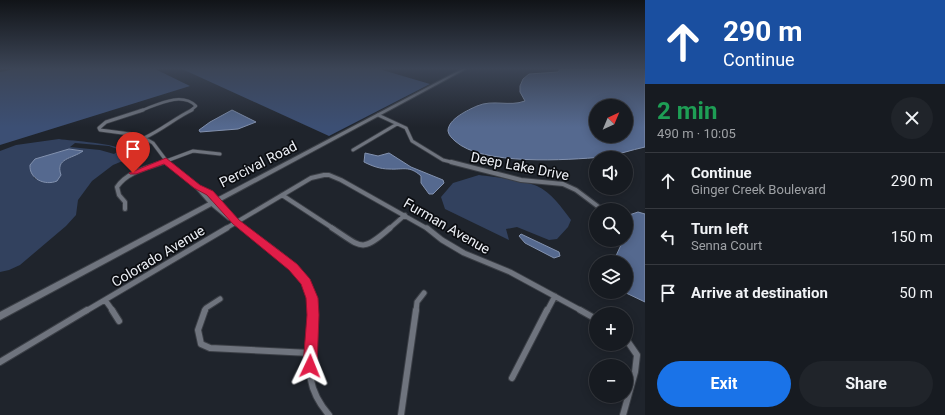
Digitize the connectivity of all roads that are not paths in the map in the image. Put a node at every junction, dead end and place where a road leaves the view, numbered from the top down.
1 (428, 88) edge
2 (376, 116) junction
3 (397, 124) junction
4 (144, 138) junction
5 (353, 150) dead end
6 (220, 154) dead end
7 (166, 161) junction
8 (329, 175) joint
9 (197, 187) junction
10 (282, 195) junction
11 (214, 202) junction
12 (593, 203) edge
13 (125, 209) dead end
14 (404, 215) junction
15 (236, 222) junction
16 (424, 293) dead end
17 (555, 296) junction
18 (220, 298) dead end
19 (105, 300) junction
20 (589, 315) edge
21 (0, 316) edge
22 (119, 321) dead end
23 (633, 350) edge
24 (310, 353) junction
25 (0, 362) edge
26 (512, 378) dead end
27 (329, 415) edge
28 (401, 415) edge
29 (623, 415) edge

1 - 2 street, Percival Road
2 - 3 street, Deep Lake Drive
2 - 11 street, Percival Road
3 - 5 street
3 - 12 street, Deep Lake Drive
4 - 4 street
4 - 7 street
6 - 7 street
7 - 9 street
7 - 13 street
8 - 10 street, Colorado Avenue
8 - 14 street, Furman Avenue
9 - 11 street
9 - 11 street
10 - 14 street
10 - 15 street, Colorado Avenue
11 - 15 street
11 - 21 street, Percival Road
14 - 17 street, Furman Avenue
15 - 19 street, Colorado Avenue
15 - 24 street
16 - 28 street
17 - 20 street, Furman Avenue
17 - 26 street
18 - 24 street
19 - 22 street
19 - 25 street, Colorado Avenue
23 - 29 street
24 - 27 street

